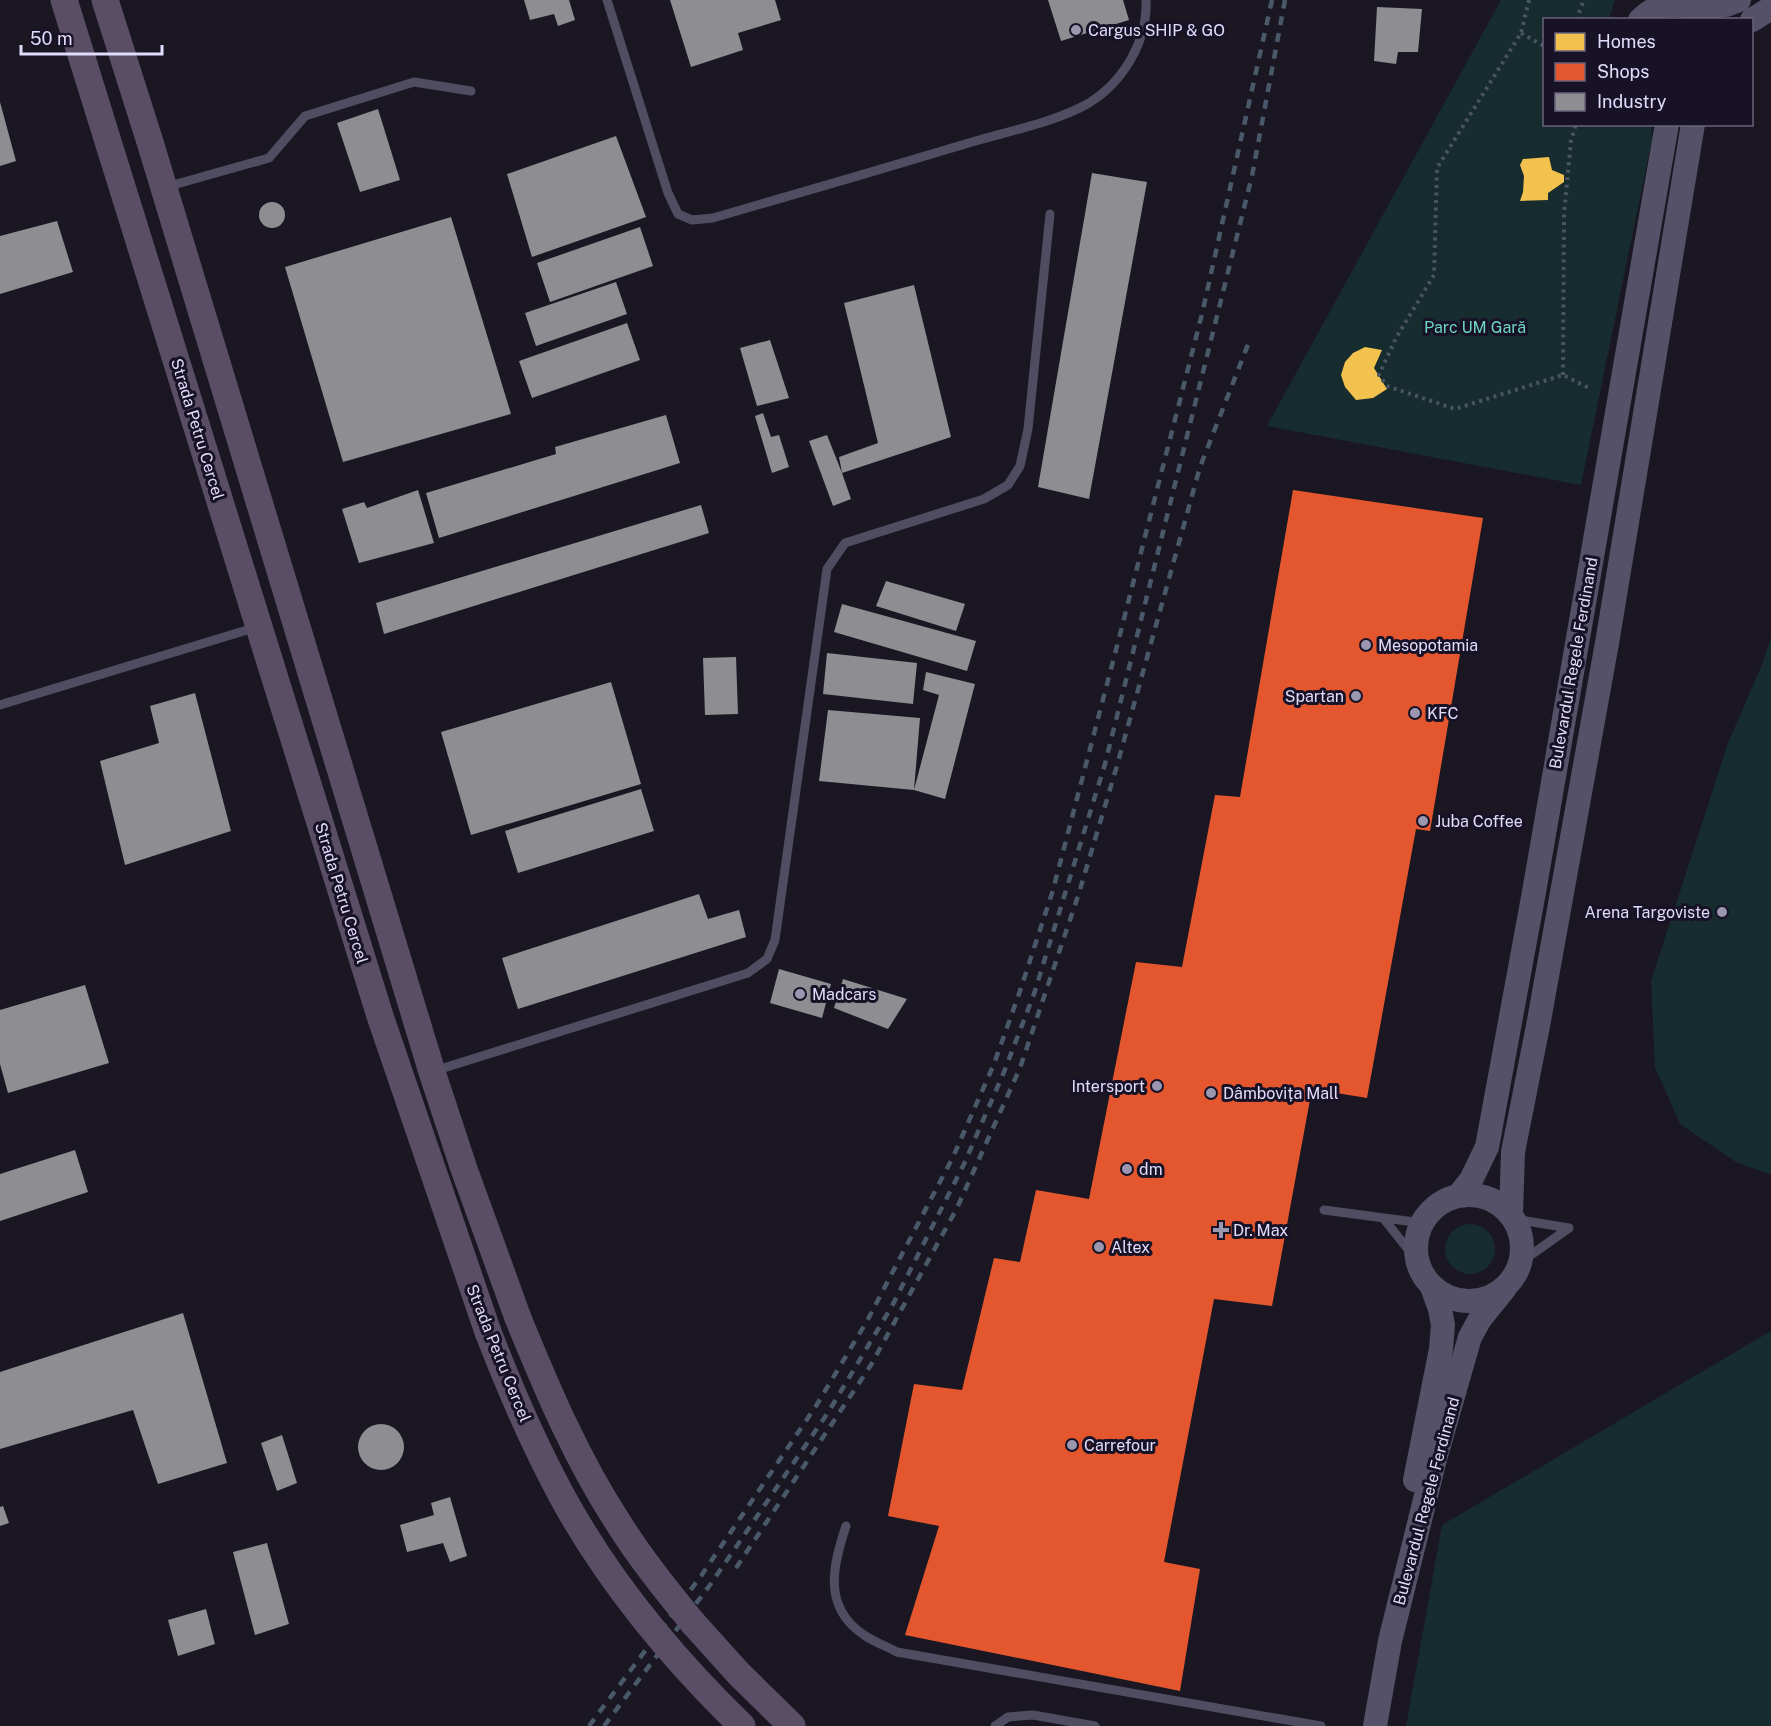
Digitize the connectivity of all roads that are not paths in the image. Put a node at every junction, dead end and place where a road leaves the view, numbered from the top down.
1 (64, 0) edge
2 (105, 0) edge
3 (608, 0) edge
4 (1146, 0) edge
5 (1740, 0) edge
6 (1699, 9) edge
7 (1646, 10) edge
8 (471, 91) dead end
9 (1693, 126) edge
10 (1667, 127) edge
11 (164, 188) junction
12 (1050, 214) dead end
13 (293, 616) junction
14 (259, 626) junction
15 (0, 705) edge
16 (432, 1072) junction
17 (1459, 1195) junction
18 (1324, 1210) dead end
19 (1513, 1216) junction
20 (1384, 1219) junction
21 (1422, 1222) junction
22 (1418, 1262) junction
23 (1521, 1262) junction
24 (1432, 1287) junction
25 (1505, 1288) junction
26 (846, 1526) dead end
27 (742, 1726) edge
28 (792, 1726) edge
29 (995, 1726) edge
30 (1095, 1726) edge
31 (1321, 1726) edge
32 (1364, 1726) edge
33 (1375, 1726) edge

1 - 14 main road, Strada Petru Cercel
2 - 11 main road, Strada Petru Cercel
3 - 4 lane
5 - 6 main road
6 - 7 main road
8 - 11 lane
9 - 19 main road, Bulevardul Regele Ferdinand
10 - 17 main road, Bulevardul Regele Ferdinand
11 - 13 main road, Strada Petru Cercel
12 - 16 lane
13 - 14 main road
13 - 16 main road, Strada Petru Cercel
14 - 15 lane
14 - 27 main road, Strada Petru Cercel, bridge
16 - 28 main road, Strada Petru Cercel, bridge
17 - 19 main road
17 - 21 main road, Bulevardul Regele Ferdinand
18 - 20 lane
19 - 23 main road
19 - 23 lane
20 - 21 lane
20 - 22 lane
21 - 22 main road
22 - 24 main road
23 - 25 main road, Bulevardul Regele Ferdinand
24 - 25 main road
24 - 32 main road, Bulevardul Regele Ferdinand
25 - 33 main road, Bulevardul Regele Ferdinand
26 - 31 lane
29 - 30 lane

